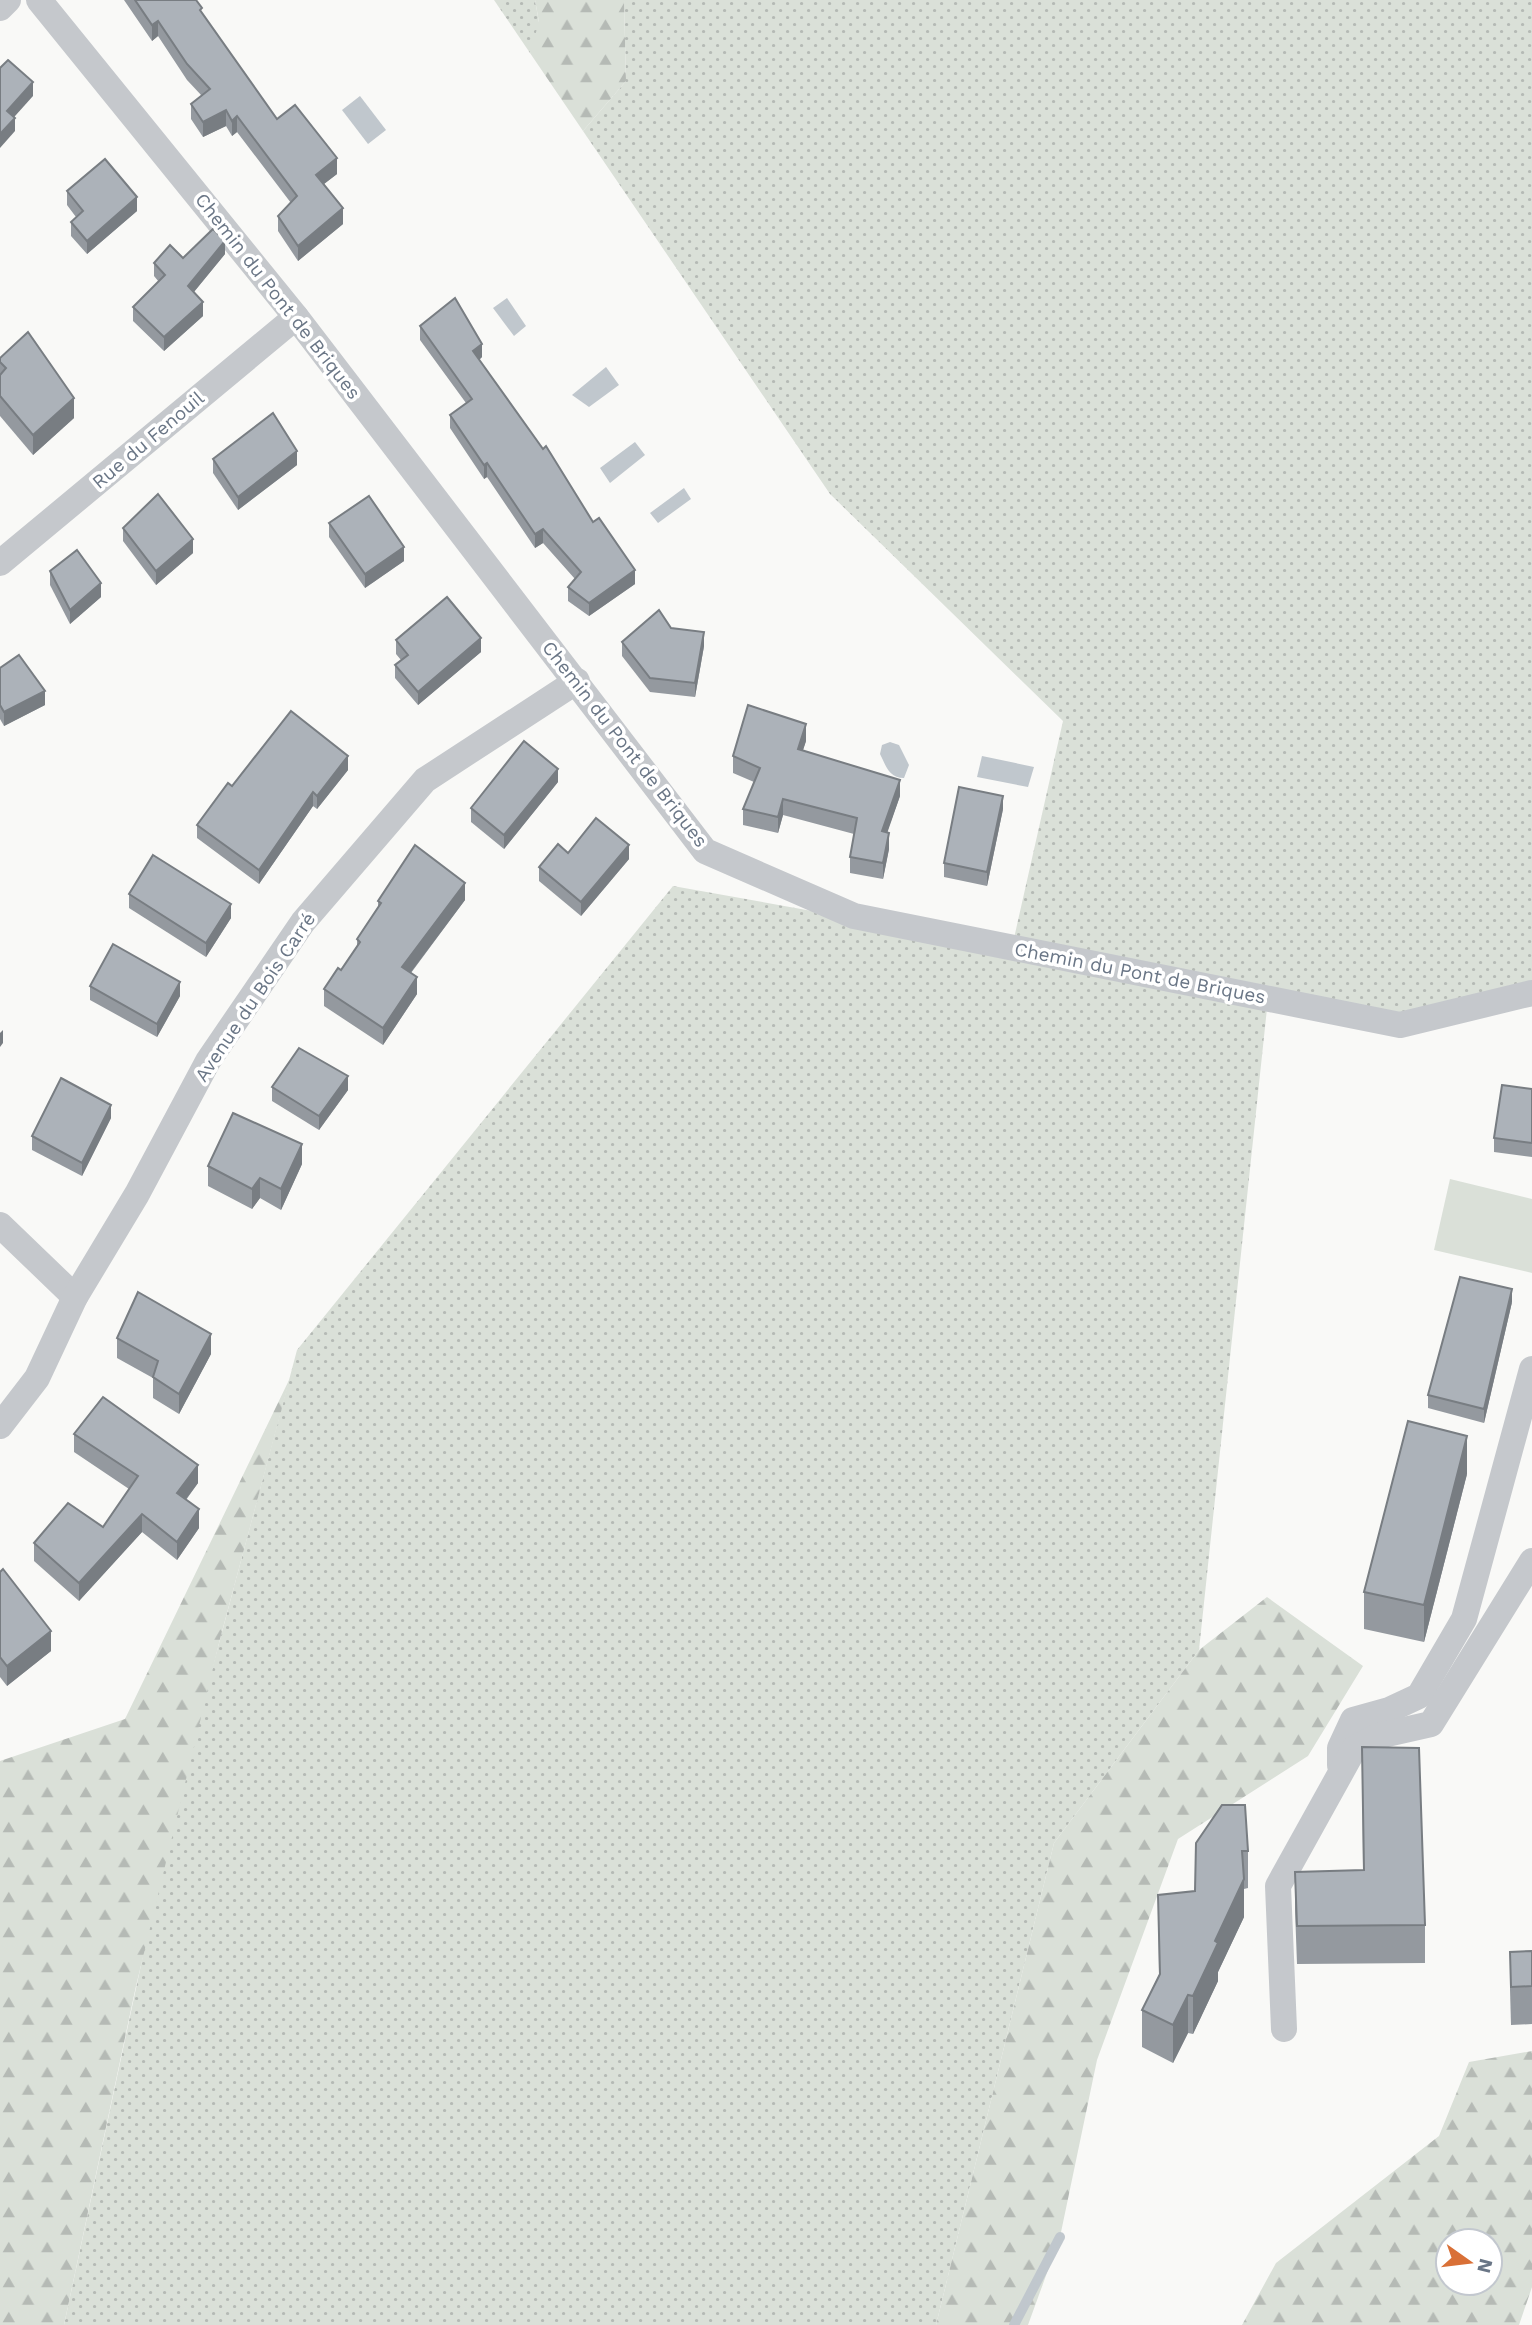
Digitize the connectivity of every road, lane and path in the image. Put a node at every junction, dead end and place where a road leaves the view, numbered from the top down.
1 (8, 0) edge
2 (39, 0) edge
3 (0, 8) edge
4 (296, 317) junction
5 (0, 562) edge
6 (577, 681) junction
7 (1532, 993) edge
8 (0, 1225) edge
9 (75, 1297) junction
10 (1532, 1369) edge
11 (0, 1426) edge
12 (1532, 1561) edge
13 (1340, 1772) junction
14 (1283, 2029) dead end

1 - 3 street
2 - 4 street, Chemin du Pont de Briques
4 - 5 street, Rue du Fenouil
4 - 6 street, Chemin du Pont de Briques
6 - 7 street, Chemin du Pont de Briques
6 - 9 street, Avenue du Bois Carré
8 - 9 street
9 - 11 street, Avenue du Bois Carré
10 - 13 street
12 - 13 street
13 - 14 street

